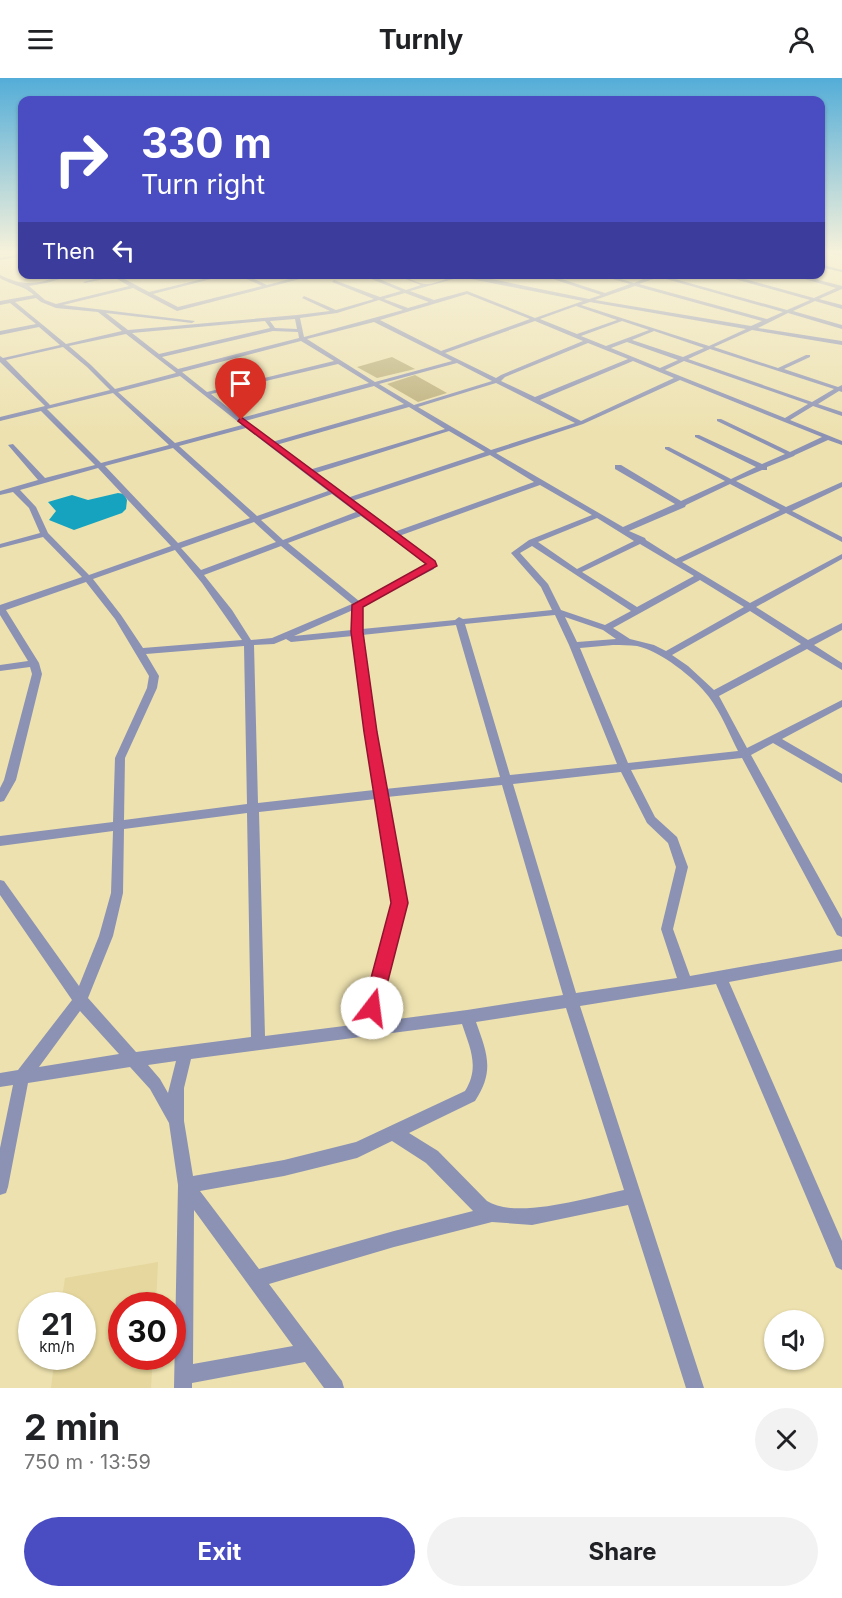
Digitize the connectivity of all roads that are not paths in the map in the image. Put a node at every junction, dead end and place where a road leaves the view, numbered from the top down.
1 (24, 312) edge
2 (101, 312) edge
3 (110, 312) edge
4 (328, 312) edge
5 (401, 312) edge
6 (517, 312) edge
7 (559, 312) edge
8 (596, 312) edge
9 (653, 312) edge
10 (737, 312) edge
11 (785, 312) joint
12 (297, 317) junction
13 (267, 320) junction
14 (375, 320) junction
15 (537, 320) junction
16 (621, 320) junction
17 (767, 321) junction
18 (219, 324) junction
19 (40, 325) junction
20 (842, 327) edge
21 (273, 329) junction
22 (749, 329) junction
23 (653, 330) junction
24 (300, 331) junction
25 (125, 332) junction
26 (0, 333) edge
27 (577, 336) junction
28 (302, 339) junction
29 (627, 340) junction
30 (588, 341) junction
31 (842, 343) edge
32 (63, 345) junction
33 (606, 348) junction
34 (710, 348) junction
35 (442, 352) junction
36 (158, 356) junction
37 (808, 356) dead end
38 (0, 359) edge
39 (633, 359) junction
40 (684, 359) junction
41 (458, 361) junction
42 (339, 362) junction
43 (660, 370) junction
44 (778, 370) junction
45 (179, 373) junction
46 (679, 378) junction
47 (497, 381) junction
48 (375, 384) junction
49 (841, 389) edge
50 (114, 391) junction
51 (206, 394) junction
52 (534, 400) junction
53 (814, 404) junction
54 (411, 406) junction
55 (45, 407) junction
56 (842, 414) edge
57 (0, 419) edge
58 (241, 420) junction
59 (719, 420) dead end
60 (785, 420) junction
61 (581, 423) junction
62 (248, 425) junction
63 (450, 429) junction
64 (697, 436) dead end
65 (828, 437) junction
66 (842, 443) edge
67 (271, 444) junction
68 (11, 445) dead end
69 (176, 445) junction
70 (667, 448) dead end
71 (494, 454) junction
72 (792, 455) junction
73 (100, 466) junction
74 (618, 467) dead end
75 (764, 468) junction
76 (308, 473) junction
77 (43, 481) junction
78 (540, 482) junction
79 (732, 482) junction
80 (842, 484) edge
81 (15, 489) junction
82 (334, 491) junction
83 (0, 493) edge
84 (348, 500) junction
85 (682, 505) junction
86 (786, 510) junction
87 (361, 513) junction
88 (599, 514) junction
89 (256, 518) junction
90 (626, 529) junction
91 (45, 534) junction
92 (394, 536) junction
93 (642, 540) junction
94 (842, 540) edge
95 (281, 542) junction
96 (532, 542) junction
97 (0, 546) edge
98 (175, 548) junction
99 (842, 556) edge
100 (678, 561) junction
101 (576, 572) junction
102 (199, 574) junction
103 (701, 576) junction
104 (90, 578) junction
105 (358, 605) junction
106 (750, 607) junction
107 (0, 609) edge
108 (636, 611) junction
109 (558, 612) junction
110 (459, 620) junction
111 (842, 626) edge
112 (606, 628) junction
113 (357, 632) junction
114 (279, 640) junction
115 (627, 642) junction
116 (249, 644) junction
117 (574, 645) junction
118 (810, 645) junction
119 (141, 651) junction
120 (664, 655) junction
121 (34, 663) junction
122 (842, 667) edge
123 (0, 668) edge
124 (713, 695) junction
125 (842, 704) edge
126 (774, 739) junction
127 (744, 754) junction
128 (625, 769) junction
129 (842, 779) edge
130 (508, 780) junction
131 (381, 796) junction
132 (0, 798) edge
133 (252, 808) junction
134 (119, 826) junction
135 (0, 841) edge
136 (0, 885) edge
137 (4, 898) edge
138 (842, 931) edge
139 (842, 955) edge
140 (720, 977) junction
141 (686, 982) junction
142 (80, 1000) junction
143 (571, 1000) junction
144 (468, 1017) junction
145 (366, 1029) junction
146 (258, 1044) junction
147 (185, 1054) junction
148 (135, 1059) junction
149 (22, 1077) junction
150 (0, 1080) edge
151 (176, 1121) junction
152 (396, 1134) junction
153 (186, 1185) junction
154 (0, 1187) edge
155 (634, 1196) junction
156 (492, 1214) junction
157 (842, 1261) edge
158 (255, 1279) junction
159 (309, 1352) junction
160 (184, 1381) edge
161 (335, 1388) edge
162 (696, 1388) edge

1 - 19 street
2 - 25 street
3 - 18 street
4 - 12 street
5 - 14 street
6 - 15 street
7 - 15 street
8 - 16 street
9 - 22 street
10 - 17 street
11 - 17 street
11 - 20 street
12 - 13 street
12 - 24 street
13 - 18 street
13 - 21 street
14 - 28 street
14 - 35 street
15 - 27 street
15 - 35 street
16 - 23 street
16 - 27 street
17 - 22 street
18 - 25 street
19 - 26 street
19 - 32 street
21 - 24 street
21 - 36 street
22 - 31 street
22 - 34 street
23 - 29 street
23 - 34 street
24 - 28 street
25 - 32 street
25 - 36 street
27 - 30 street
28 - 42 street
28 - 45 street
29 - 33 street
29 - 40 street
30 - 33 street
30 - 47 street
32 - 38 street
32 - 50 street
33 - 39 street
34 - 40 street
34 - 44 street
35 - 41 street
36 - 45 street
37 - 44 street
38 - 55 street
39 - 43 street
39 - 52 street
40 - 43 street
40 - 53 street
41 - 47 street
41 - 48 street
42 - 48 street
42 - 51 street
43 - 46 street
44 - 49 street
45 - 50 street
45 - 51 street
46 - 60 street
46 - 61 street
47 - 52 street
47 - 54 street
48 - 54 street
48 - 58 street
49 - 53 street
50 - 55 street
50 - 69 street
51 - 58 street
52 - 61 street
53 - 56 street
53 - 60 street
54 - 63 street
54 - 67 street
55 - 57 street
55 - 73 street
58 - 62 street
59 - 72 street
60 - 65 street
61 - 71 street
62 - 67 street
62 - 69 street
63 - 71 street
63 - 76 street
64 - 75 street
65 - 66 street
65 - 72 street
67 - 76 street
68 - 77 street
69 - 73 street
69 - 89 street
70 - 79 street
71 - 78 street
71 - 84 street
72 - 75 street
73 - 77 street
73 - 98 street
74 - 85 street
75 - 79 street
76 - 82 street
77 - 81 street
78 - 88 street
78 - 92 street
79 - 85 street
79 - 86 street
80 - 86 street
81 - 83 street
81 - 91 street
82 - 84 street
82 - 89 street
84 - 87 street
85 - 90 street
86 - 94 street
86 - 100 street
87 - 92 street
87 - 95 street
88 - 90 street
88 - 96 street
89 - 95 street
89 - 98 street
90 - 93 street
91 - 97 street
91 - 104 street
92 - 105 street
93 - 100 street
93 - 101 street
95 - 102 street
95 - 105 street
96 - 101 street
96 - 109 street
98 - 102 street
98 - 104 street
99 - 106 street
100 - 103 street
101 - 108 street
102 - 116 street
103 - 106 street
103 - 108 street
104 - 107 street
104 - 119 street
105 - 113 street
105 - 114 street
106 - 118 street
106 - 120 street
107 - 121 street
108 - 112 street
109 - 110 street
109 - 112 street
109 - 117 street
110 - 113 street
110 - 130 street
111 - 118 street
112 - 115 street
113 - 114 street
113 - 131 street
114 - 116 street
115 - 117 street
115 - 120 street
116 - 119 street
116 - 133 street
117 - 128 street
118 - 122 street
118 - 124 street
119 - 134 street
120 - 124 street
121 - 123 street
121 - 132 street
124 - 127 street
125 - 126 street
126 - 127 street
126 - 129 street
127 - 128 street
127 - 138 street
128 - 130 street
128 - 141 street
130 - 131 street
130 - 143 street
131 - 133 street
131 - 145 street
133 - 134 street
133 - 146 street
134 - 135 street
134 - 142 street
136 - 137 street
137 - 142 street
139 - 140 street
140 - 141 street
140 - 157 street
141 - 143 street
142 - 148 street
142 - 149 street
143 - 144 street
143 - 155 street
144 - 145 street
144 - 152 street
145 - 146 street
146 - 147 street
147 - 148 street
147 - 151 street
148 - 149 street
148 - 151 street
149 - 150 street
149 - 154 street
151 - 153 street
152 - 153 street
152 - 156 street
153 - 158 street
153 - 160 street
155 - 156 street
155 - 162 street
156 - 158 street
158 - 159 street
159 - 160 street
159 - 161 street

